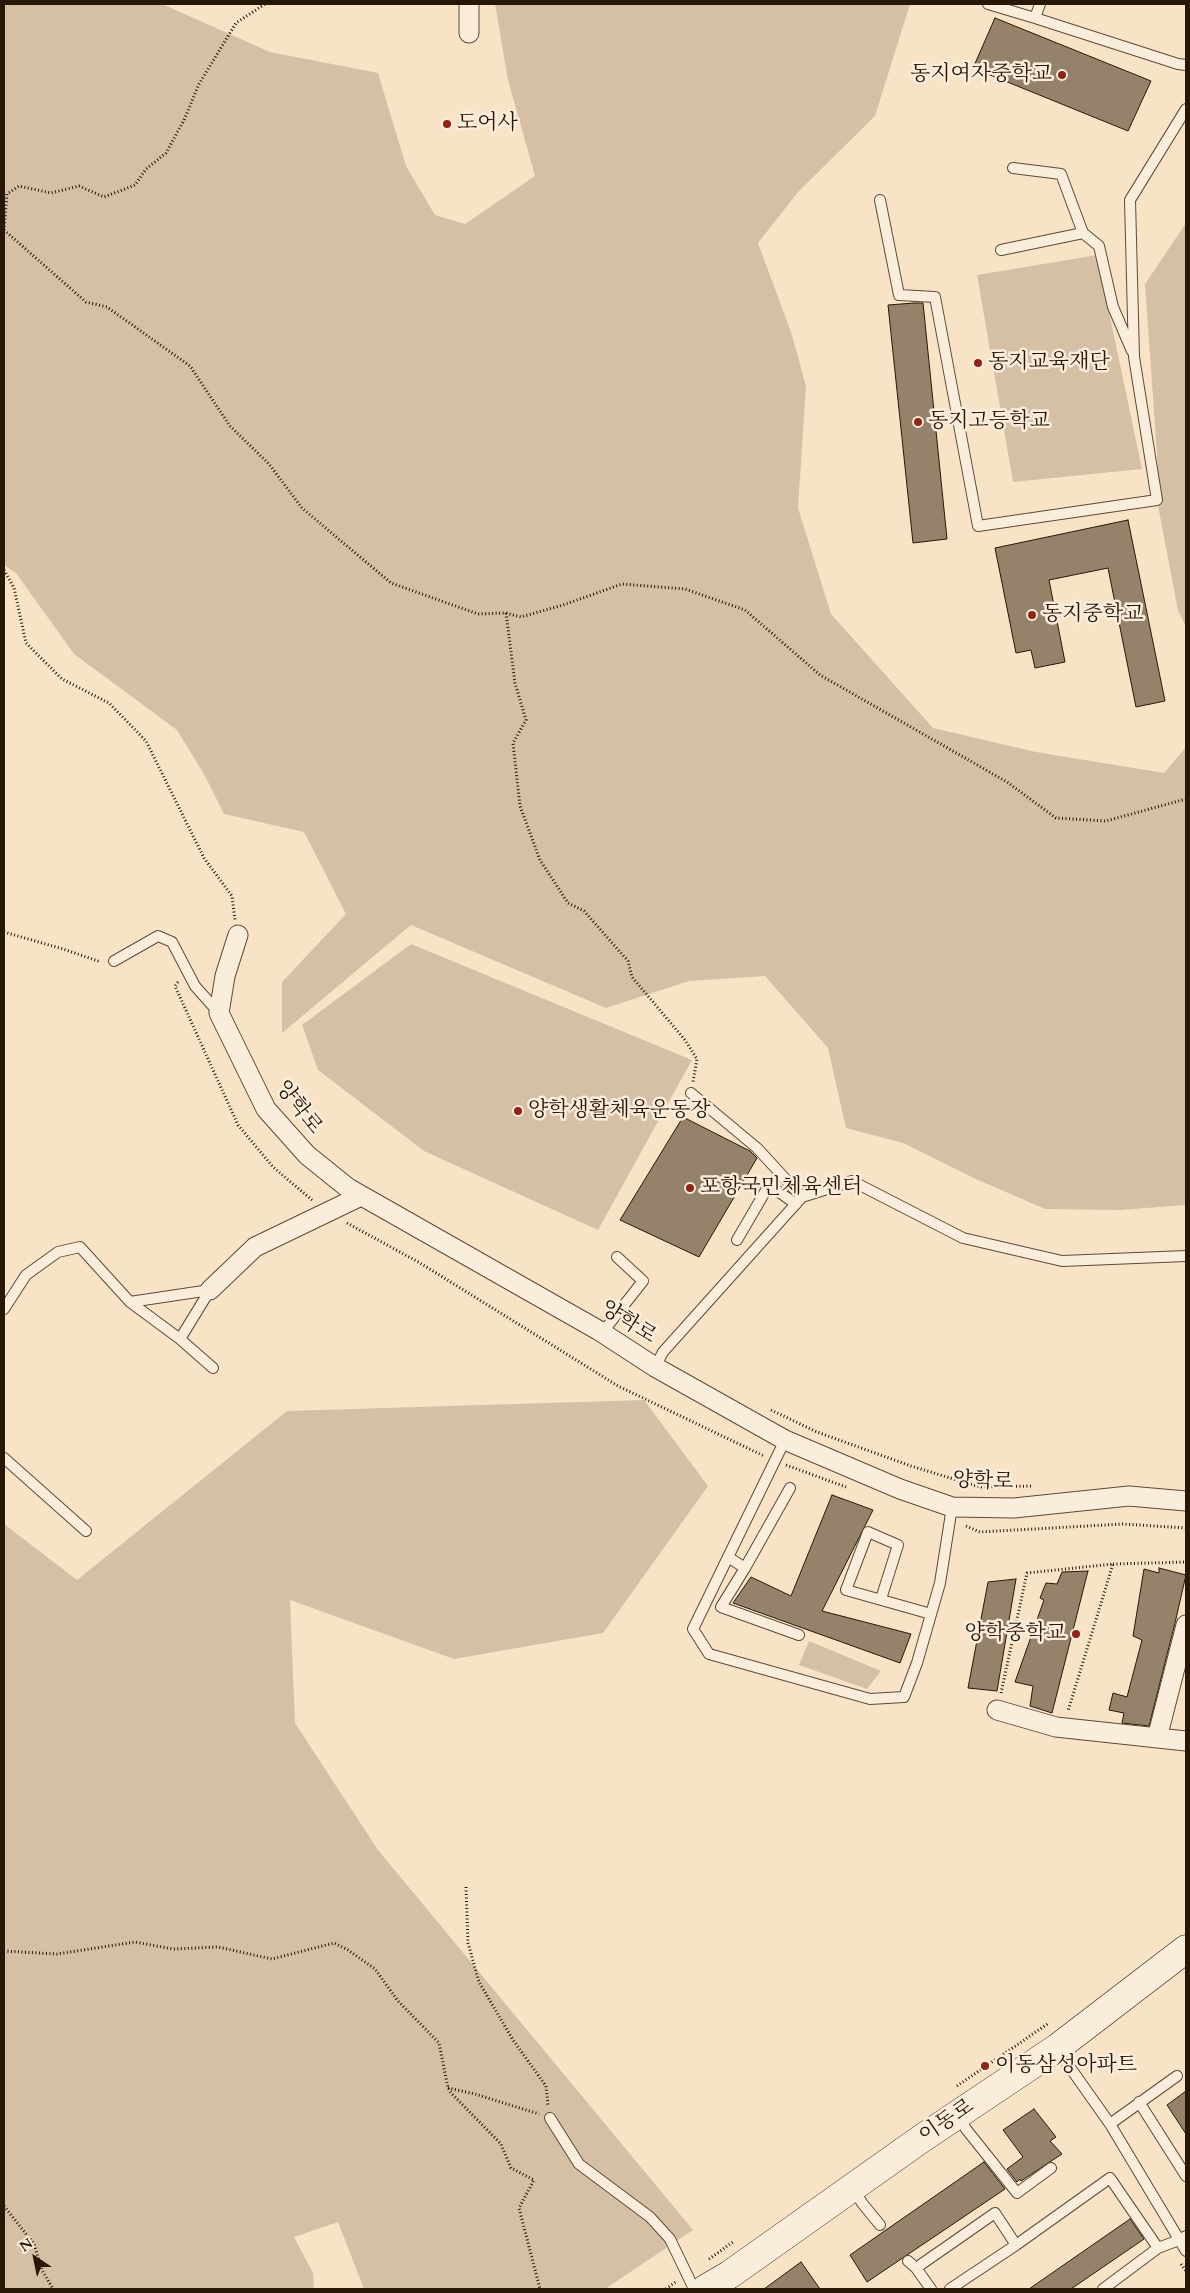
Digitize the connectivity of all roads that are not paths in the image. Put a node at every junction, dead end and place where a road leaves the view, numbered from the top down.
1 (469, 4) edge
2 (988, 4) edge
3 (1040, 4) edge
4 (1035, 18) junction
5 (468, 33) dead end
6 (1186, 65) edge
7 (1186, 109) edge
8 (1014, 168) dead end
9 (880, 200) dead end
10 (1083, 233) junction
11 (1001, 250) dead end
12 (1134, 356) junction
13 (238, 935) road end
14 (114, 961) road end
15 (219, 1013) junction
16 (691, 1093) road end
17 (361, 1196) junction
18 (799, 1200) junction
19 (737, 1240) dead end
20 (1186, 1256) edge
21 (617, 1257) dead end
22 (210, 1290) junction
23 (130, 1302) junction
24 (4, 1309) edge
25 (602, 1333) junction
26 (180, 1339) junction
27 (656, 1367) junction
28 (213, 1368) dead end
29 (785, 1440) junction
30 (4, 1458) edge
31 (790, 1488) dead end
32 (1186, 1501) edge
33 (952, 1506) junction
34 (86, 1531) dead end
35 (728, 1556) junction
36 (745, 1568) junction
37 (881, 1599) junction
38 (932, 1614) junction
39 (1186, 1626) edge
40 (800, 1635) dead end
41 (997, 1710) road end
42 (1157, 1738) junction
43 (1186, 1741) edge
44 (1186, 1949) edge
45 (1057, 2048) junction
46 (1177, 2076) dead end
47 (1139, 2102) junction
48 (958, 2115) junction
49 (550, 2118) road end
50 (1110, 2124) junction
51 (1051, 2168) dead end
52 (1186, 2176) edge
53 (854, 2188) junction
54 (880, 2225) dead end
55 (1183, 2238) edge
56 (1016, 2245) junction
57 (1158, 2248) junction
58 (1186, 2251) edge
59 (694, 2289) edge
60 (705, 2289) edge
61 (931, 2289) edge
62 (950, 2289) edge
63 (1103, 2289) edge

1 - 5 street
2 - 4 lane
3 - 4 lane
4 - 6 lane
7 - 12 lane
8 - 10 lane
9 - 12 lane
10 - 11 lane
10 - 12 lane
13 - 15 street
14 - 15 lane
15 - 17 street, 양학로
16 - 18 lane
17 - 22 street
17 - 25 street, 양학로
18 - 19 lane
18 - 20 lane
18 - 27 lane
21 - 25 lane
22 - 23 lane
22 - 26 lane
23 - 24 lane
23 - 26 lane
25 - 27 street, 양학로
26 - 28 lane
27 - 29 street, 양학로
29 - 33 street, 양학로
29 - 35 lane
30 - 34 lane
31 - 36 lane
32 - 33 street, 양학로
33 - 38 lane
35 - 36 lane
35 - 38 lane
36 - 40 lane
37 - 37 lane
37 - 38 lane
39 - 42 street
41 - 42 street
42 - 43 street
44 - 45 street, 이동로
45 - 48 street, 이동로
45 - 50 lane
46 - 47 lane
47 - 50 lane
47 - 52 lane
48 - 51 lane
48 - 53 street, 이동로
49 - 59 lane
50 - 55 lane
53 - 54 lane
53 - 60 street, 이동로
55 - 57 lane
55 - 58 lane
56 - 57 lane
56 - 61 lane
56 - 62 lane
57 - 63 lane

